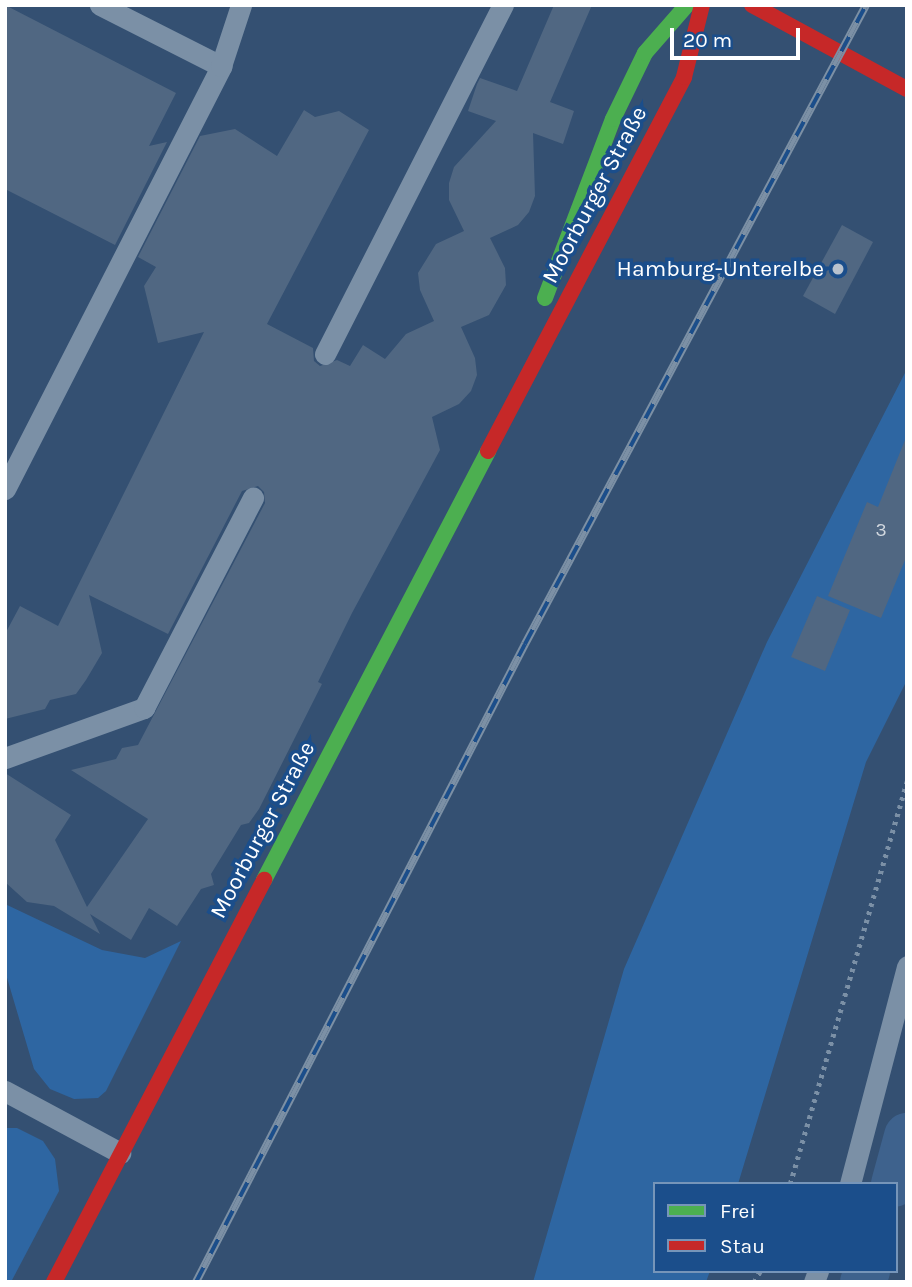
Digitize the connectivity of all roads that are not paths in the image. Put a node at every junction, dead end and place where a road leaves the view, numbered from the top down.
1 (100, 5) edge
2 (241, 5) edge
3 (503, 5) edge
4 (687, 5) edge
5 (702, 5) edge
6 (752, 5) edge
7 (221, 66) junction
8 (907, 89) edge
9 (326, 354) dead end
10 (512, 400) junction
11 (5, 489) edge
12 (253, 498) dead end
13 (5, 758) edge
14 (907, 966) edge
15 (5, 1091) edge
16 (120, 1153) junction
17 (851, 1182) edge
18 (54, 1282) edge

1 - 7 lane
2 - 7 lane
3 - 9 lane
4 - 10 main road, Moorburger Straße
5 - 10 main road, Moorburger Straße
6 - 8 main road
7 - 11 lane
10 - 16 main road, Moorburger Straße
12 - 13 lane
14 - 17 lane
15 - 16 lane
16 - 18 main road, Moorburger Straße

